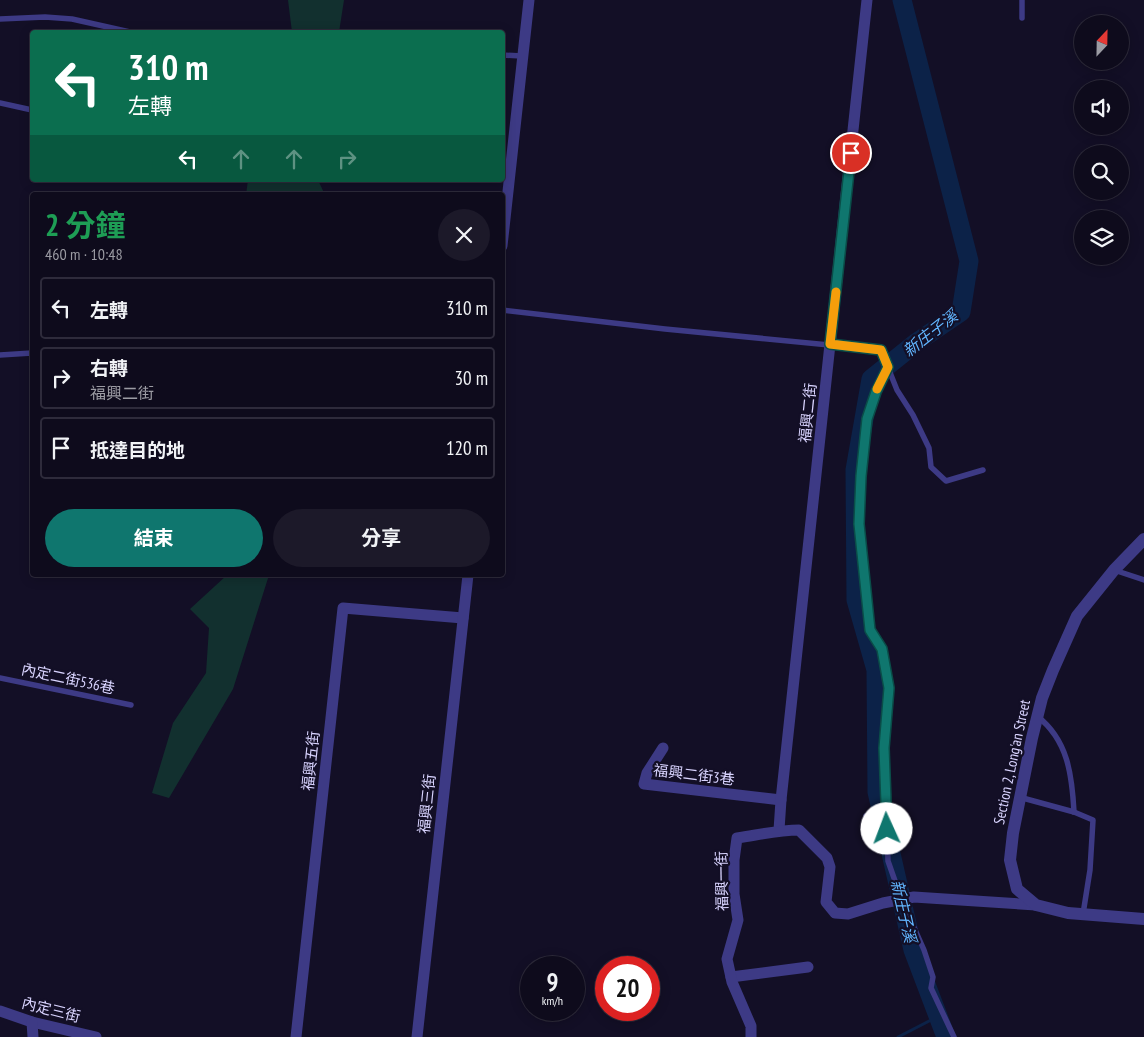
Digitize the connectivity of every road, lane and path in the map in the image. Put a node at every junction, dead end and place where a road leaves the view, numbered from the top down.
1 (529, 0) edge
2 (867, 0) edge
3 (1022, 0) edge
4 (1022, 18) dead end
5 (0, 19) edge
6 (121, 30) edge
7 (505, 55) edge
8 (522, 56) junction
9 (0, 103) edge
10 (30, 110) edge
11 (505, 218) edge
12 (505, 310) edge
13 (830, 344) junction
14 (30, 353) edge
15 (0, 355) edge
16 (888, 367) junction
17 (983, 470) dead end
18 (1144, 539) edge
19 (1114, 570) junction
20 (468, 577) edge
21 (1144, 580) edge
22 (463, 618) junction
23 (0, 678) edge
24 (131, 705) dead end
25 (1037, 716) junction
26 (664, 748) dead end
27 (1019, 797) junction
28 (780, 800) junction
29 (1074, 812) junction
30 (886, 813) junction
31 (866, 816) dead end
32 (779, 830) junction
33 (899, 900) junction
34 (1036, 905) junction
35 (1083, 914) junction
36 (1144, 919) edge
37 (808, 967) dead end
38 (731, 977) junction
39 (0, 1011) edge
40 (32, 1022) junction
41 (32, 1037) edge
42 (96, 1037) edge
43 (296, 1037) edge
44 (417, 1037) edge
45 (751, 1037) edge
46 (954, 1037) edge

1 - 8 street
2 - 13 street, 福興二街
3 - 4 lane
5 - 6 lane
7 - 8 lane
8 - 11 street
9 - 10 lane
12 - 13 lane
13 - 16 lane
13 - 28 street, 福興二街
14 - 15 lane
16 - 17 lane
16 - 30 lane
18 - 19 street, Section 2, Long'an Street
19 - 21 lane
19 - 25 street, Section 2, Long'an Street
20 - 22 street, 福興三街
22 - 43 street, 福興五街
22 - 44 street, 福興三街
23 - 24 lane, 內定二街536巷
25 - 27 street, Section 2, Long'an Street
25 - 29 lane
26 - 28 street, 福興二街3巷
27 - 29 lane
27 - 34 street, Section 2, Long'an Street
28 - 32 street, 福興二街
29 - 35 lane
30 - 31 lane
30 - 33 lane
32 - 33 street, 福興一街
32 - 38 street, 福興一街
33 - 34 street
33 - 46 lane
34 - 35 street, Section 2, Long'an Street
35 - 36 street, Section 2, Long'an Street
37 - 38 street
38 - 45 street, 福興一街
39 - 40 street, 內定三街
40 - 41 street
40 - 42 street, 內定三街

